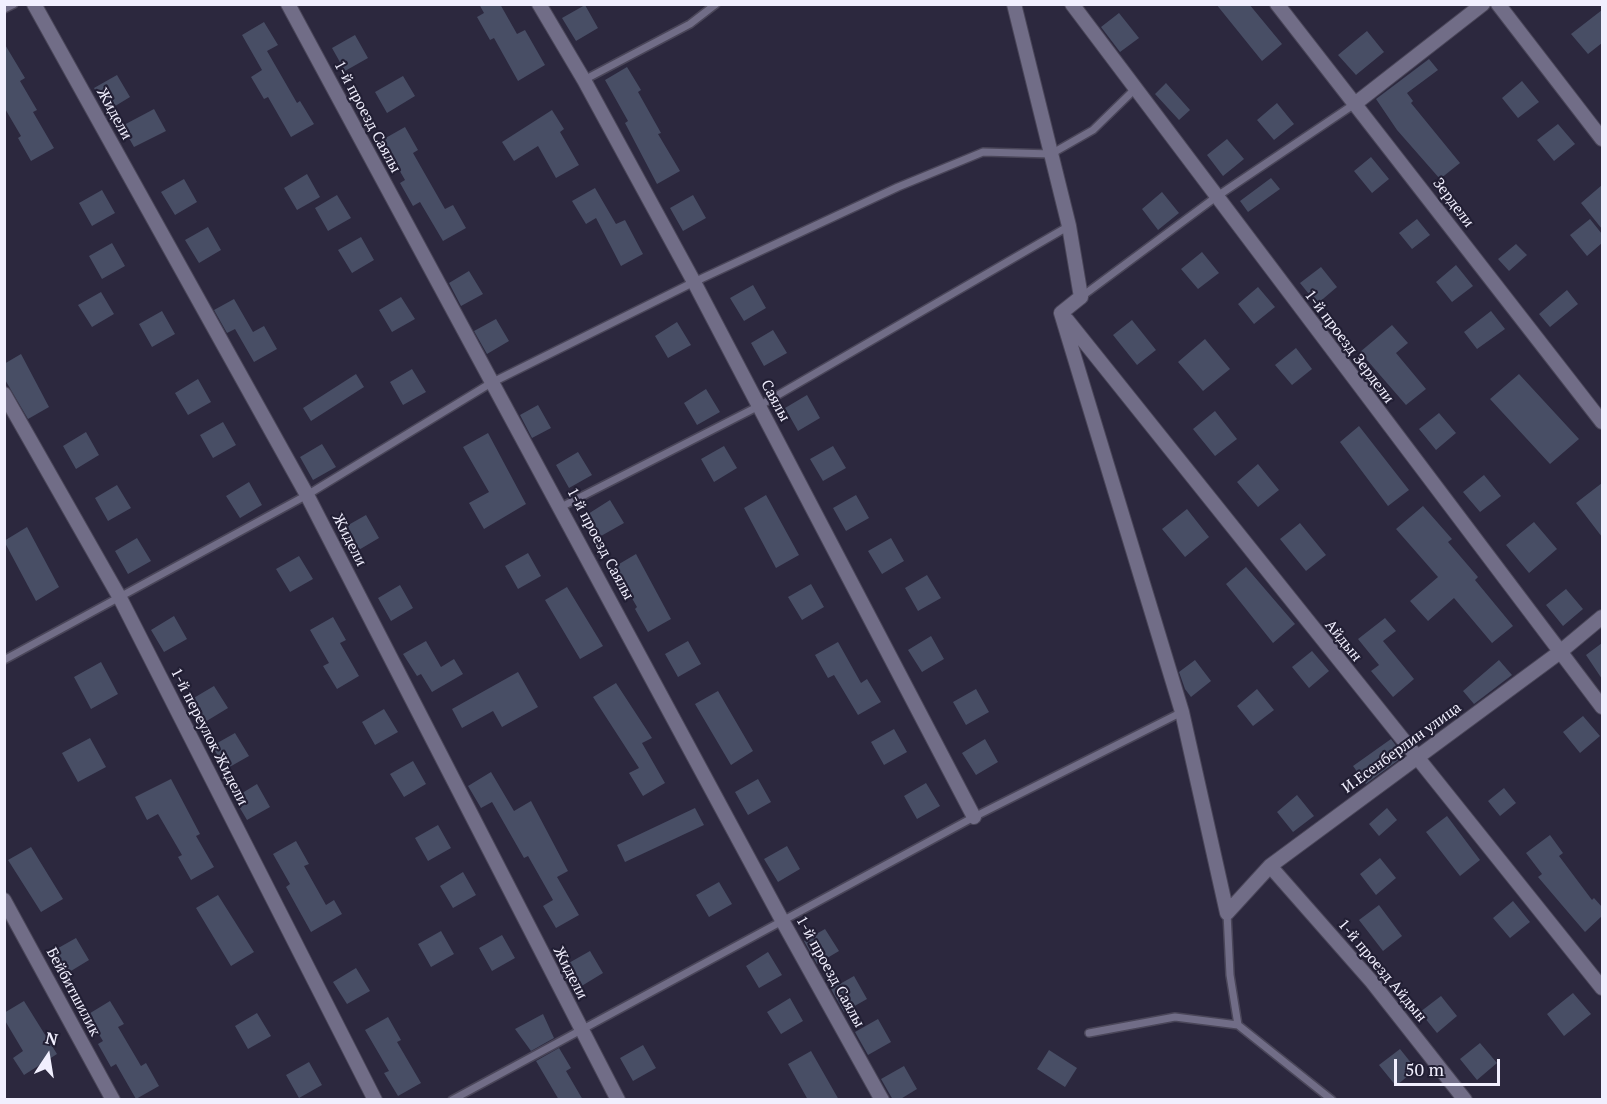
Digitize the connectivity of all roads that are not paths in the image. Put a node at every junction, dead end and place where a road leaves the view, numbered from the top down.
1 (14, 4) edge
2 (34, 4) edge
3 (288, 4) edge
4 (539, 4) edge
5 (716, 4) edge
6 (1014, 4) edge
7 (1072, 4) edge
8 (1277, 4) edge
9 (1483, 4) edge
10 (1498, 4) edge
11 (4, 9) edge
12 (584, 80) junction
13 (1135, 89) junction
14 (1356, 103) junction
15 (1602, 139) edge
16 (1051, 154) junction
17 (1216, 197) junction
18 (1070, 226) junction
19 (694, 282) junction
20 (1081, 297) junction
21 (1061, 313) junction
22 (491, 383) junction
23 (4, 394) edge
24 (759, 406) junction
25 (1602, 422) edge
26 (307, 495) junction
27 (561, 507) junction
28 (120, 598) junction
29 (1602, 617) edge
30 (1560, 652) junction
31 (4, 660) edge
32 (1602, 707) edge
33 (1182, 712) junction
34 (1416, 758) junction
35 (974, 817) junction
36 (1270, 866) junction
37 (4, 900) edge
38 (1227, 913) junction
39 (783, 922) junction
40 (1602, 988) edge
41 (1238, 1025) junction
42 (580, 1029) junction
43 (1089, 1033) dead end
44 (113, 1100) edge
45 (375, 1100) edge
46 (452, 1100) edge
47 (618, 1100) edge
48 (882, 1100) edge
49 (1332, 1100) edge
50 (1465, 1100) edge

1 - 11 lane
2 - 26 street, Жидели
3 - 22 street, 1-й проезд Саялы
4 - 12 street, Саялы
5 - 12 lane
6 - 16 street
7 - 13 street, 1-й проезд Зердели
8 - 14 street, Зердели
9 - 14 street
10 - 15 street
12 - 19 street, Саялы
13 - 16 lane
13 - 17 street, 1-й проезд Зердели
14 - 17 lane
14 - 25 street, Зердели
16 - 18 street
16 - 19 lane
17 - 20 lane
17 - 30 street, 1-й проезд Зердели
18 - 20 street
18 - 24 lane
19 - 22 lane
19 - 24 street, Саялы
20 - 21 street
21 - 33 street
21 - 34 street, Айдын
22 - 26 lane
22 - 27 street, 1-й проезд Саялы
23 - 28 street, 1-й переулок Жидели
24 - 27 lane
24 - 35 street, Саялы
26 - 28 lane
26 - 42 street, Жидели
27 - 39 street, 1-й проезд Саялы
28 - 31 lane
28 - 45 street, 1-й переулок Жидели
29 - 30 street, И.Есенберлин улица
30 - 32 street, 1-й проезд Зердели
30 - 34 street, И.Есенберлин улица
33 - 35 lane
33 - 38 street
34 - 36 street, И.Есенберлин улица
34 - 40 street, Айдын
35 - 39 lane
36 - 38 street, И.Есенберлин улица
36 - 50 street, 1-й проезд Айдын
37 - 44 street, Бейбитшилик
38 - 41 lane
39 - 42 lane
39 - 48 street, 1-й проезд Саялы
41 - 43 lane
41 - 49 lane
42 - 46 lane
42 - 47 street, Жидели

